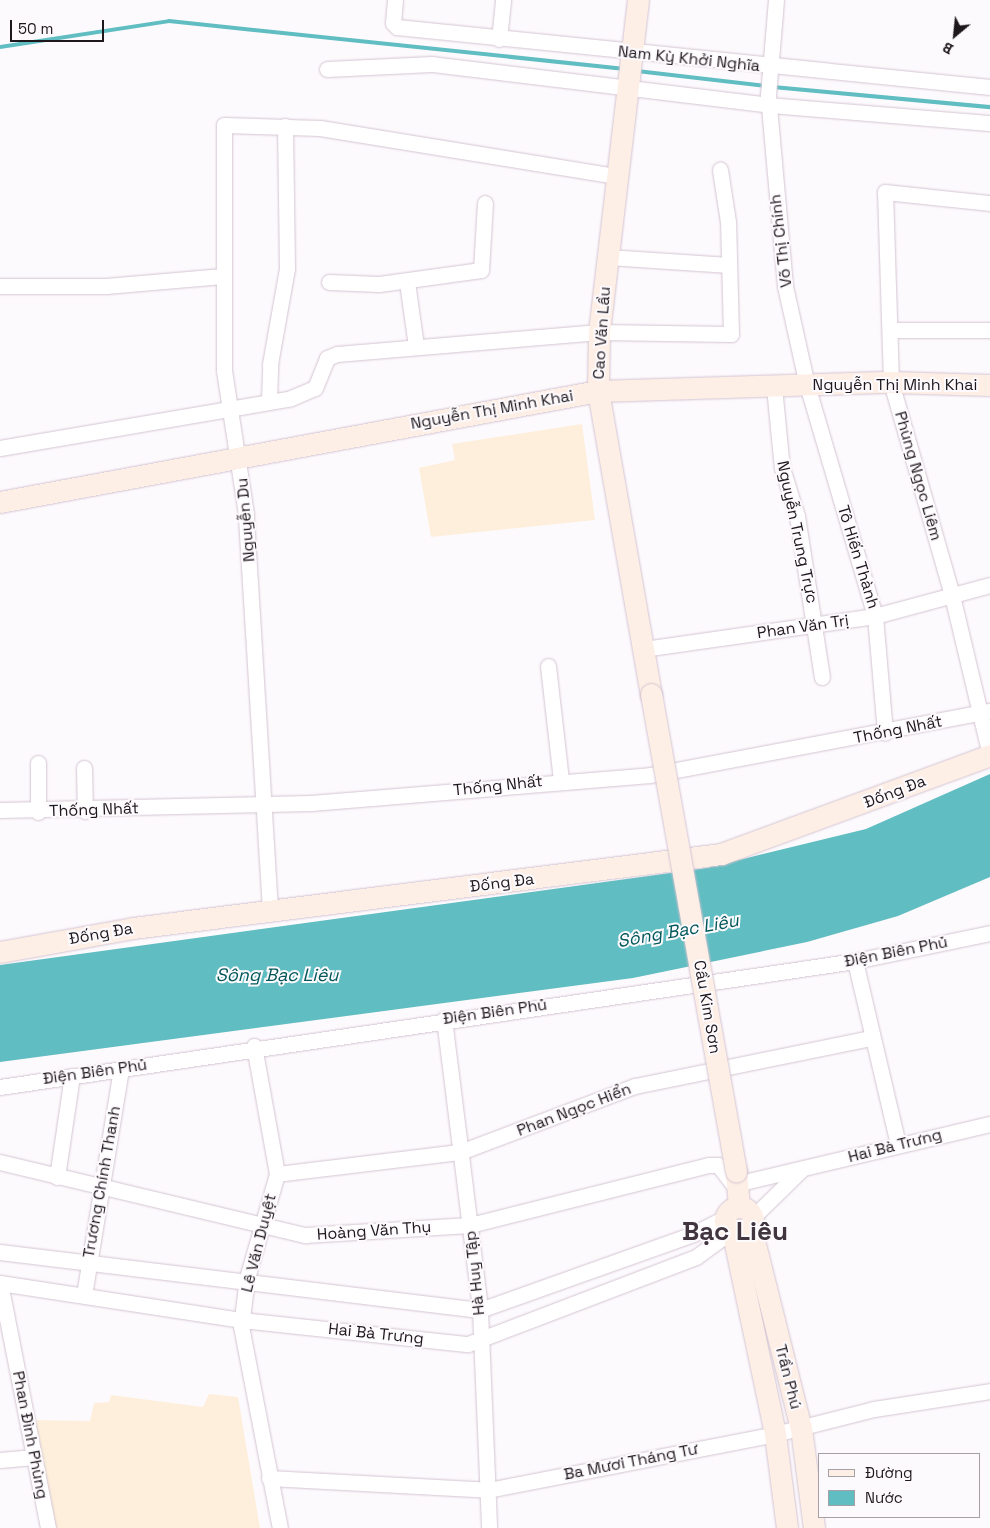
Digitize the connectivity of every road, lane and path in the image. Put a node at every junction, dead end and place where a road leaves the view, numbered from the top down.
1 (395, 0) edge
2 (503, 0) edge
3 (638, 0) edge
4 (776, 0) edge
5 (498, 39) junction
6 (630, 68) junction
7 (327, 69) dead end
8 (769, 73) junction
9 (990, 87) edge
10 (768, 100) junction
11 (990, 123) edge
12 (285, 126) junction
13 (720, 170) dead end
14 (618, 176) junction
15 (485, 203) dead end
16 (990, 204) edge
17 (608, 257) junction
18 (729, 265) junction
19 (223, 276) junction
20 (329, 282) dead end
21 (407, 282) junction
22 (0, 286) edge
23 (890, 330) junction
24 (990, 330) edge
25 (599, 332) junction
26 (416, 346) junction
27 (891, 382) junction
28 (990, 385) edge
29 (774, 386) junction
30 (807, 386) junction
31 (598, 391) junction
32 (269, 400) junction
33 (227, 407) junction
34 (0, 448) edge
35 (240, 455) junction
36 (0, 502) edge
37 (990, 586) edge
38 (952, 595) junction
39 (875, 616) junction
40 (816, 627) junction
41 (643, 649) junction
42 (548, 666) dead end
43 (822, 677) dead end
44 (651, 694) joint
45 (984, 713) edge
46 (885, 733) junction
47 (990, 755) edge
48 (38, 762) dead end
49 (84, 768) dead end
50 (561, 780) junction
51 (265, 804) junction
52 (0, 810) edge
53 (85, 811) junction
54 (38, 812) junction
55 (270, 910) junction
56 (990, 933) edge
57 (0, 952) edge
58 (855, 961) junction
59 (444, 1019) junction
60 (871, 1038) junction
61 (254, 1046) junction
62 (121, 1070) junction
63 (72, 1076) junction
64 (0, 1087) edge
65 (990, 1124) edge
66 (898, 1144) junction
67 (460, 1152) junction
68 (0, 1162) edge
69 (801, 1170) junction
70 (277, 1174) junction
71 (57, 1177) junction
72 (738, 1178) junction
73 (102, 1186) junction
74 (262, 1223) junction
75 (738, 1223) junction
76 (470, 1225) junction
77 (0, 1252) edge
78 (88, 1262) junction
79 (0, 1283) edge
80 (247, 1283) junction
81 (84, 1295) junction
82 (480, 1310) junction
83 (242, 1320) junction
84 (482, 1342) junction
85 (990, 1391) edge
86 (801, 1428) junction
87 (775, 1434) junction
88 (34, 1457) junction
89 (0, 1460) edge
90 (269, 1478) junction
91 (488, 1490) junction
92 (48, 1528) edge
93 (280, 1528) edge
94 (489, 1528) edge
95 (787, 1528) edge
96 (814, 1528) edge

1 - 5 street, Nam Kỳ Khởi Nghĩa
2 - 5 street
3 - 6 main road, Cao Văn Lầu
4 - 8 street
5 - 6 street, Nam Kỳ Khởi Nghĩa
6 - 7 street
6 - 8 street, Nam Kỳ Khởi Nghĩa
6 - 10 street
6 - 14 main road, Cao Văn Lầu
8 - 9 street, Nam Kỳ Khởi Nghĩa
8 - 10 street, Võ Thị Chính
10 - 11 street
10 - 30 street, Võ Thị Chính
12 - 14 street
12 - 19 street, Nguyễn Du
12 - 32 street
13 - 18 street
14 - 17 main road, Cao Văn Lầu
15 - 21 street
16 - 23 street, Phùng Ngọc Liêm
17 - 18 street
17 - 25 main road, Cao Văn Lầu
18 - 25 street
19 - 22 street
19 - 33 street, Nguyễn Du
20 - 21 street
21 - 26 street
23 - 24 street
23 - 27 street, Phùng Ngọc Liêm
25 - 26 street
25 - 31 main road, Cao Văn Lầu
26 - 32 street
27 - 28 main road, Nguyễn Thị Minh Khai
27 - 30 main road, Nguyễn Thị Minh Khai
27 - 38 street, Phùng Ngọc Liêm
29 - 30 main road, Nguyễn Thị Minh Khai
29 - 31 main road, Nguyễn Thị Minh Khai
29 - 40 street, Nguyễn Trung Trực
30 - 39 street, Tô Hiến Thành
31 - 35 main road, Nguyễn Thị Minh Khai
31 - 41 main road, Cao Văn Lầu
32 - 33 street
33 - 34 street
33 - 35 street, Nguyễn Du
35 - 36 main road, Nguyễn Thị Minh Khai
35 - 51 street, Nguyễn Du
37 - 38 street, Phan Văn Trị
38 - 39 street, Phan Văn Trị
38 - 45 street, Phùng Ngọc Liêm
39 - 40 street, Phan Văn Trị
39 - 46 street, Tô Hiến Thành
40 - 41 street, Phan Văn Trị
40 - 43 street, Nguyễn Trung Trực
41 - 44 main road, Cao Văn Lầu
42 - 50 street
44 - 72 main road, Cầu Kim Sơn, bridge
45 - 46 street, Thống Nhất
45 - 47 street, Phùng Ngọc Liêm
46 - 50 street, Thống Nhất
47 - 55 main road, Đống Đa
48 - 54 street
49 - 53 street
50 - 51 street, Thống Nhất
51 - 53 street, Thống Nhất
51 - 55 street, Nguyễn Du
52 - 54 street, Thống Nhất
53 - 54 street, Thống Nhất
55 - 57 main road, Đống Đa
56 - 58 street, Điện Biên Phủ
58 - 59 street, Điện Biên Phủ
58 - 60 street
59 - 61 street, Điện Biên Phủ
59 - 67 street, Hà Huy Tập
60 - 66 street
60 - 67 street, Phan Ngọc Hiển
61 - 62 street, Điện Biên Phủ
61 - 70 street, Lê Văn Duyệt
62 - 63 street, Điện Biên Phủ
62 - 73 street, Trương Chính Thanh
63 - 64 street, Điện Biên Phủ
63 - 71 street
65 - 66 street, Hai Bà Trưng
66 - 69 street, Hai Bà Trưng
67 - 70 street, Phan Ngọc Hiển
67 - 76 street, Hà Huy Tập
68 - 71 street, Hoàng Văn Thụ
69 - 72 street, Hai Bà Trưng
69 - 75 street, Hai Bà Trưng
70 - 74 street, Lê Văn Duyệt
71 - 73 street, Hoàng Văn Thụ
72 - 75 main road, Trần Phú
72 - 76 street, Hoàng Văn Thụ
73 - 74 street, Hoàng Văn Thụ
73 - 78 street, Trương Chính Thanh
74 - 76 street, Hoàng Văn Thụ
74 - 80 street, Lê Văn Duyệt
75 - 82 street, Hai Bà Trưng
75 - 84 street, Hai Bà Trưng
75 - 86 main road, Trần Phú
75 - 87 main road, Trần Phú
76 - 82 street, Hà Huy Tập
77 - 78 street, Hai Bà Trưng
78 - 80 street, Hai Bà Trưng
78 - 81 street, Trương Chính Thanh
79 - 81 street, Hai Bà Trưng
79 - 88 street, Phan Đình Phùng
80 - 82 street, Hai Bà Trưng
80 - 83 street, Lê Văn Duyệt
81 - 83 street, Hai Bà Trưng
82 - 84 street, Hà Huy Tập
83 - 84 street, Hai Bà Trưng
83 - 90 street, Lê Văn Duyệt
84 - 91 street, Hà Huy Tập
85 - 86 street, Ba Mươi Tháng Tư
86 - 87 street, Ba Mươi Tháng Tư
86 - 96 main road, Trần Phú
87 - 91 street, Ba Mươi Tháng Tư
87 - 95 main road, Trần Phú
88 - 89 street
88 - 92 street, Phan Đình Phùng
90 - 91 street, Ba Mươi Tháng Tư
90 - 93 street, Lê Văn Duyệt
91 - 94 street, Hà Huy Tập

